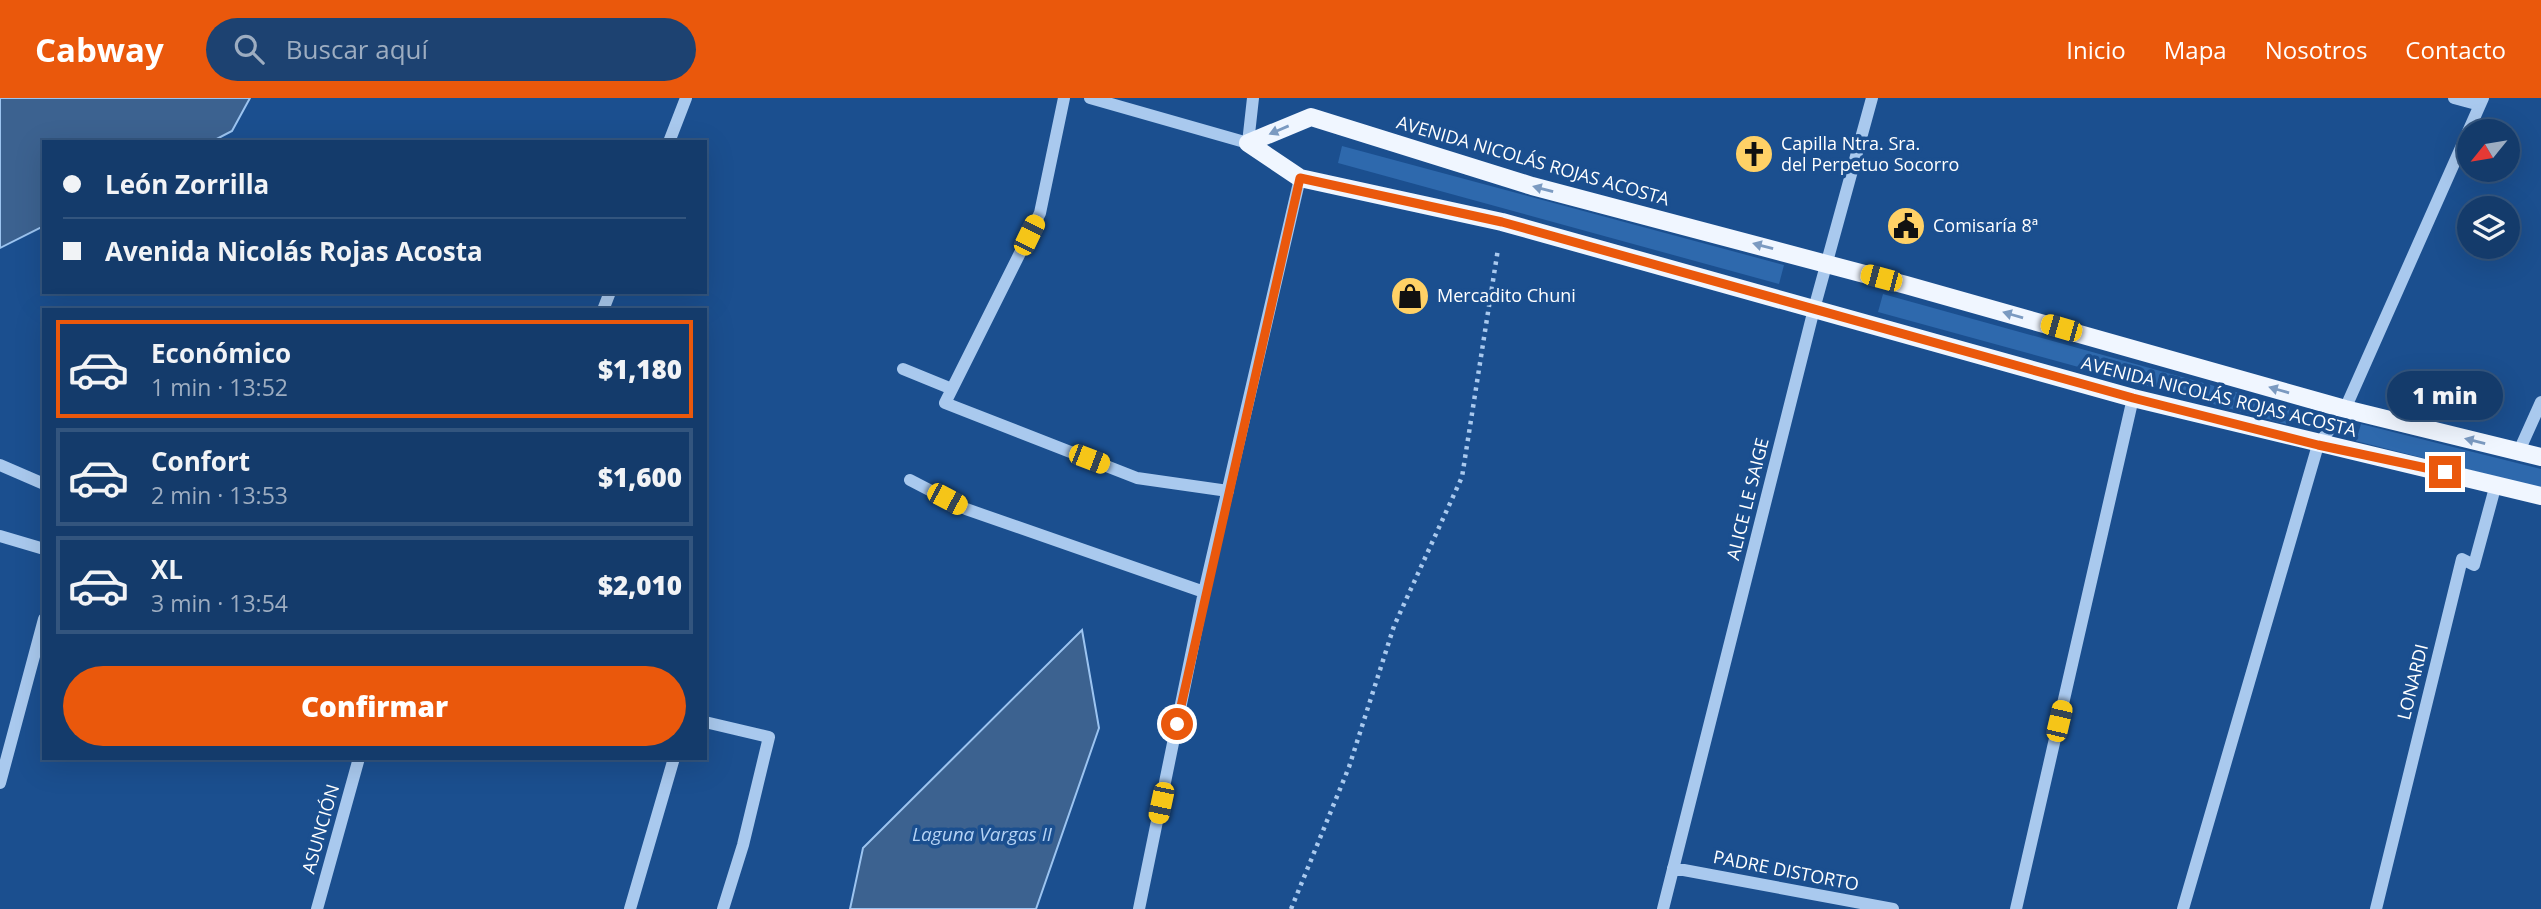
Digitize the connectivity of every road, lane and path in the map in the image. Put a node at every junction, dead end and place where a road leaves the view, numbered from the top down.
1 (686, 98) edge
2 (1064, 98) edge
3 (1090, 98) edge
4 (1253, 98) edge
5 (1872, 98) edge
6 (2454, 98) edge
7 (2482, 101) edge
8 (670, 140) edge
9 (1248, 143) junction
10 (1300, 178) junction
11 (1502, 222) junction
12 (1829, 264) junction
13 (1814, 309) junction
14 (903, 369) dead end
15 (952, 389) junction
16 (2133, 398) junction
17 (2541, 402) edge
18 (2345, 409) junction
19 (2318, 445) junction
20 (2519, 451) junction
21 (2541, 457) edge
22 (0, 465) edge
23 (910, 480) dead end
24 (42, 483) edge
25 (2496, 484) junction
26 (1228, 491) junction
27 (2541, 496) edge
28 (0, 536) edge
29 (42, 548) edge
30 (1204, 593) junction
31 (42, 626) edge
32 (707, 722) edge
33 (358, 760) edge
34 (673, 760) edge
35 (0, 783) edge
36 (1673, 868) junction
37 (317, 909) edge
38 (630, 909) edge
39 (723, 909) edge
40 (1139, 909) edge
41 (1291, 909) edge
42 (1663, 909) edge
43 (1893, 909) edge
44 (2016, 909) edge
45 (2183, 909) edge
46 (2376, 909) edge

1 - 8 street
2 - 15 street
3 - 9 street
4 - 9 street
5 - 12 street, ALICE LE SAIGE
6 - 7 street
7 - 18 street
9 - 10 main road, AVENIDA NICOLÁS ROJAS ACOSTA
12 -> 9 main road, AVENIDA NICOLÁS ROJAS ACOSTA
10 - 11 main road, AVENIDA NICOLÁS ROJAS ACOSTA
10 - 26 street
11 - 13 main road, AVENIDA NICOLÁS ROJAS ACOSTA
11 - 41 path
12 - 13 street, ALICE LE SAIGE
18 -> 12 main road, AVENIDA NICOLÁS ROJAS ACOSTA
13 - 16 main road, AVENIDA NICOLÁS ROJAS ACOSTA
13 - 36 street, ALICE LE SAIGE
14 - 15 street
15 - 26 street
16 - 19 main road, AVENIDA NICOLÁS ROJAS ACOSTA
16 - 44 street
17 - 20 street
18 - 19 street
20 -> 18 main road, AVENIDA NICOLÁS ROJAS ACOSTA
19 - 25 main road, AVENIDA NICOLÁS ROJAS ACOSTA
19 - 45 street
20 - 21 main road, AVENIDA NICOLÁS ROJAS ACOSTA
22 - 24 street
23 - 30 street
25 - 27 main road, AVENIDA NICOLÁS ROJAS ACOSTA
25 - 46 street, LONARDI
26 - 30 street
28 - 29 street
30 - 40 street
31 - 35 street
32 - 39 street
33 - 37 street, ASUNCIÓN
34 - 38 street
36 - 42 street, ALICE LE SAIGE
36 - 43 street, PADRE DISTORTO

